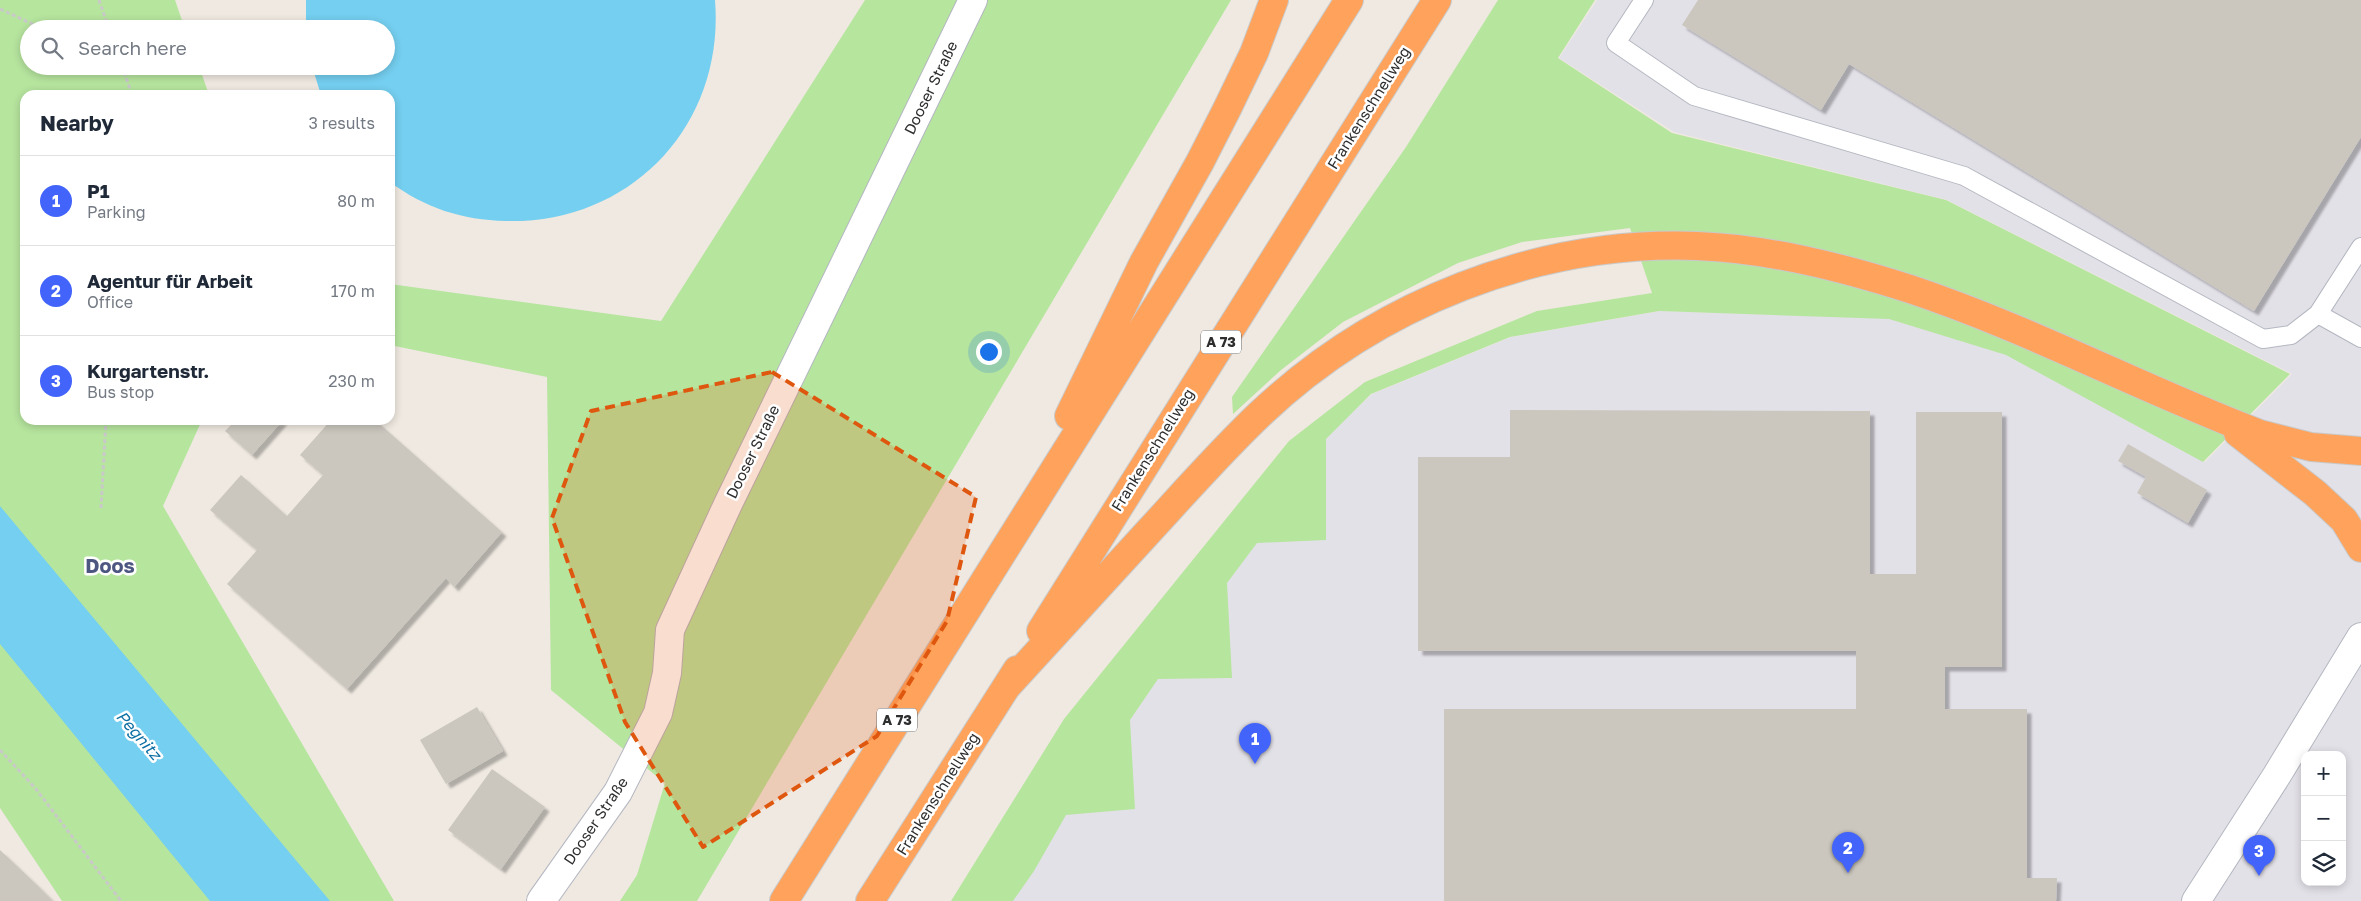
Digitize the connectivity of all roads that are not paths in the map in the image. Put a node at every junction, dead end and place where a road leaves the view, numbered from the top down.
1 (972, 0) edge
2 (1274, 0) edge
3 (1349, 0) edge
4 (1437, 0) edge
5 (1644, 0) edge
6 (2361, 248) edge
7 (2318, 314) junction
8 (2361, 338) edge
9 (2217, 417) junction
10 (2361, 451) edge
11 (1010, 539) junction
12 (2361, 548) edge
13 (2361, 637) edge
14 (1007, 686) junction
15 (541, 901) edge
16 (784, 901) edge
17 (870, 901) edge
18 (2196, 901) edge

1 - 15 street, Dooser Straße
2 - 11 highway
3 - 11 highway, A 73
4 - 14 highway, Frankenschnellweg / A 73
5 - 7 lane
6 - 7 lane
7 - 8 lane
9 - 10 highway
9 - 12 highway
9 - 14 highway
11 - 16 highway, A 73
13 - 18 street
14 - 17 highway, Frankenschnellweg / A 73

